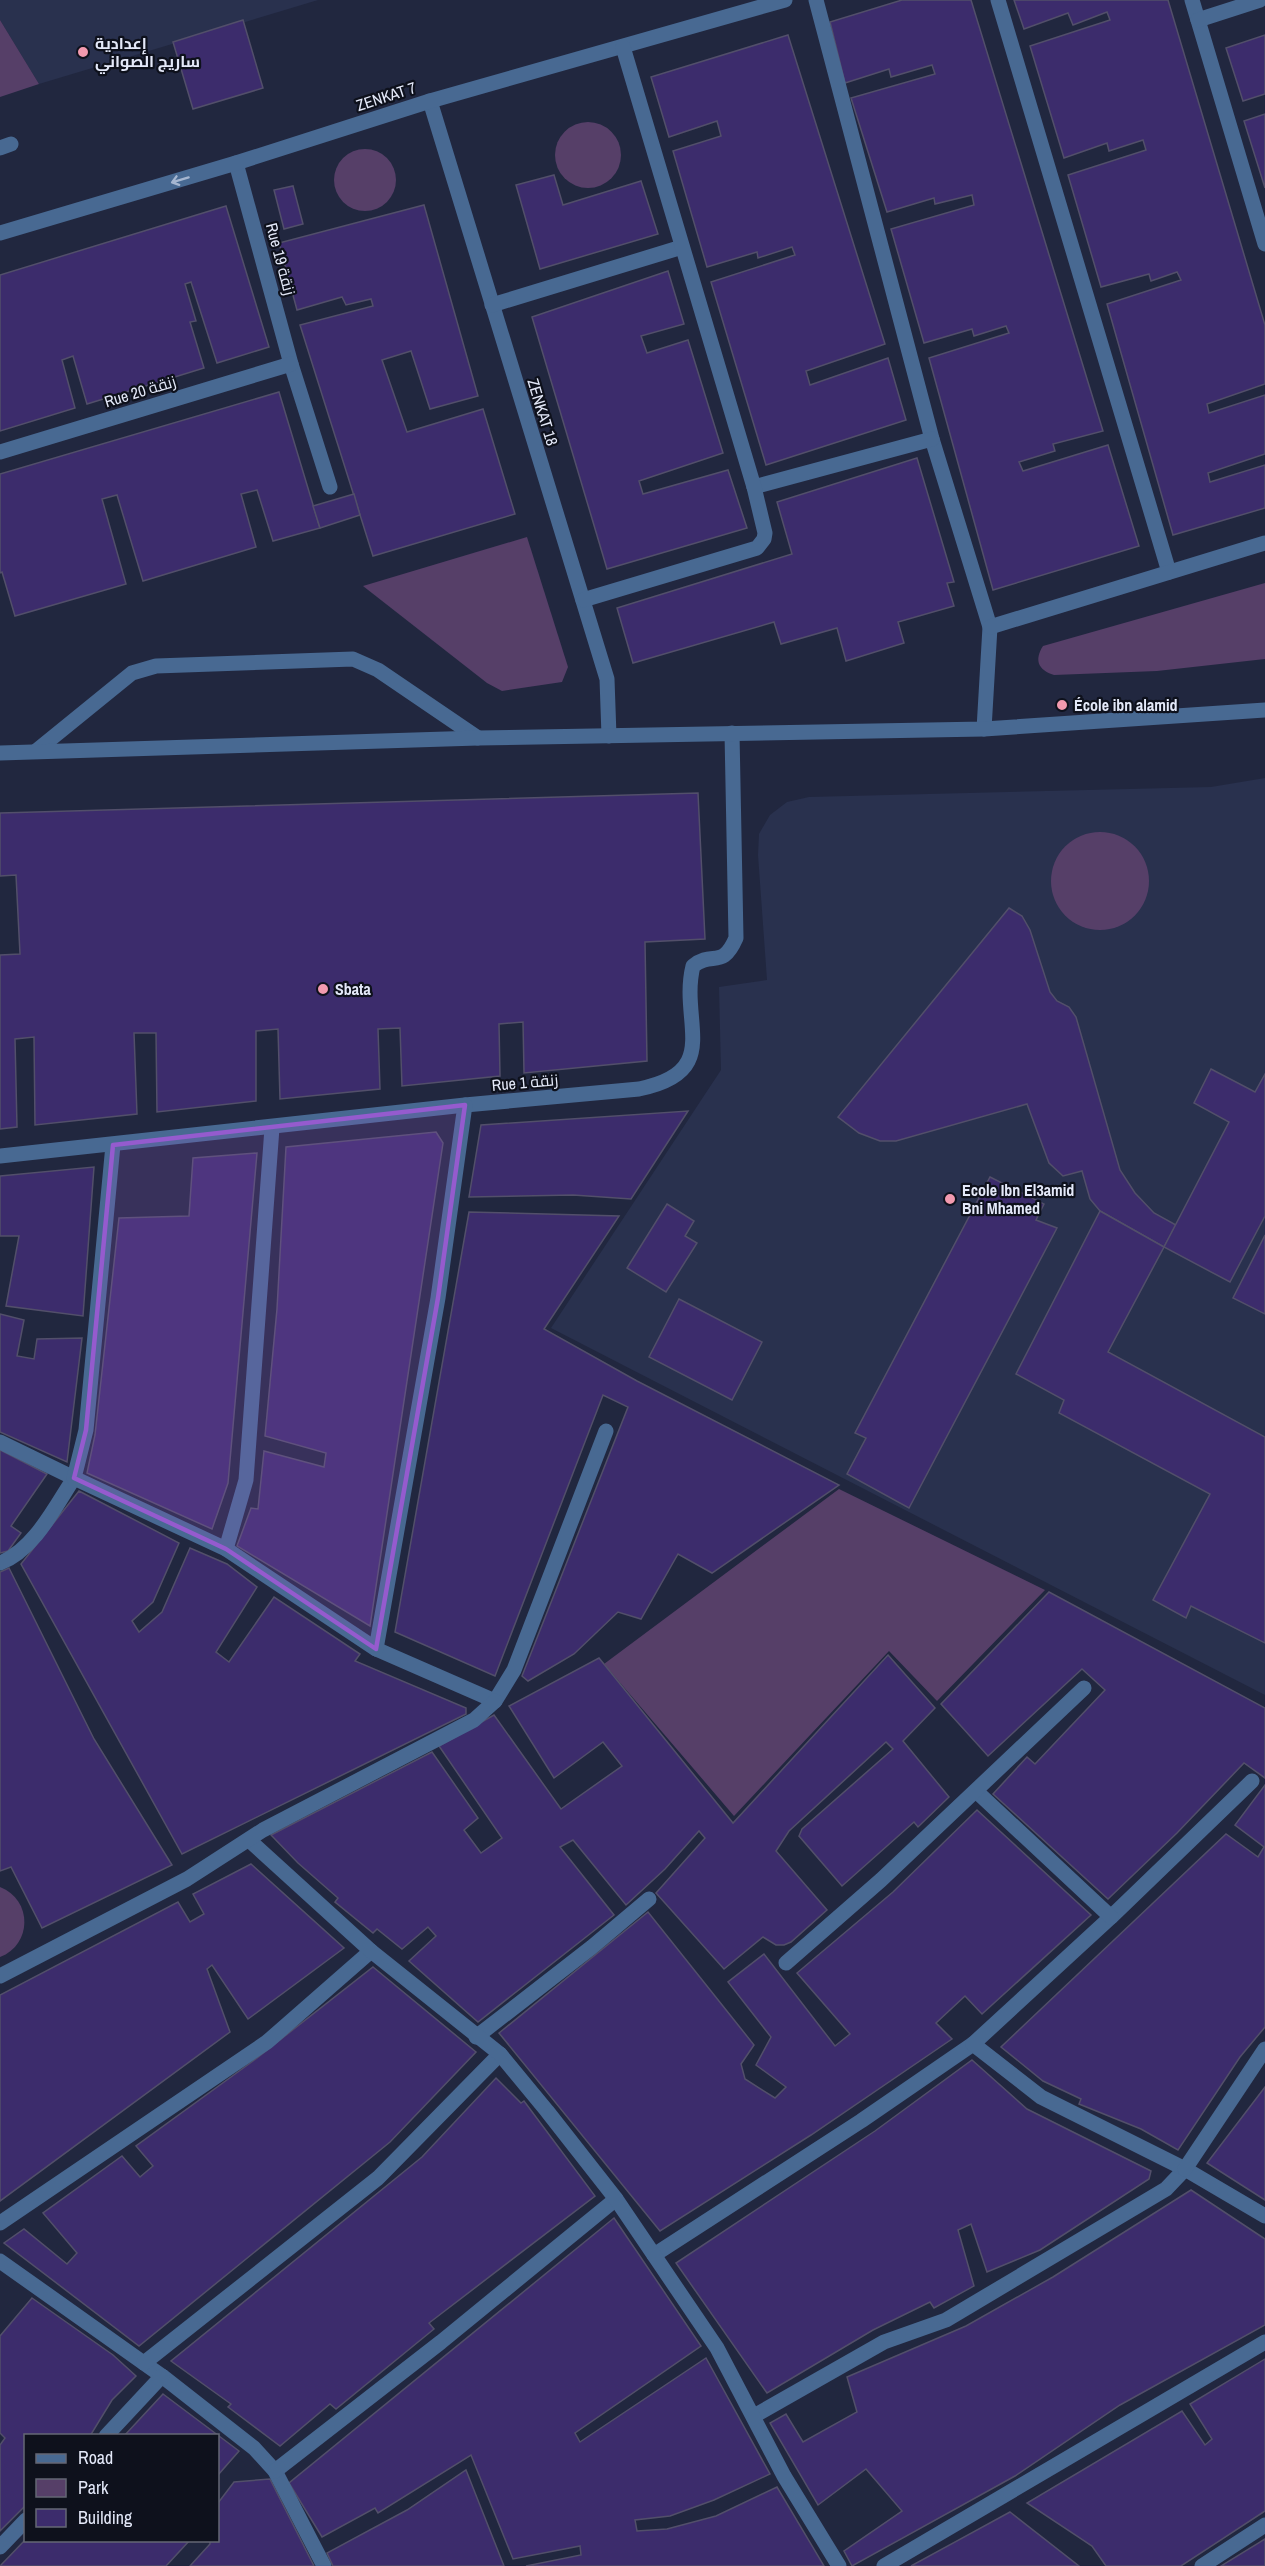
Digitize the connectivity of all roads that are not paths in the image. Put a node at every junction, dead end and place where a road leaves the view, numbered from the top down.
1 (785, 0) edge
2 (816, 0) edge
3 (998, 0) edge
4 (1192, 0) edge
5 (1260, 0) edge
6 (1198, 20) junction
7 (623, 47) junction
8 (430, 101) junction
9 (236, 163) junction
10 (0, 233) edge
11 (1265, 244) edge
12 (682, 247) junction
13 (492, 305) junction
14 (291, 364) junction
15 (933, 438) junction
16 (0, 452) edge
17 (330, 487) dead end
18 (753, 487) junction
19 (1265, 543) edge
20 (1169, 572) junction
21 (583, 600) junction
22 (990, 627) junction
23 (1265, 710) edge
24 (984, 729) junction
25 (732, 733) junction
26 (609, 736) junction
27 (478, 738) junction
28 (36, 751) junction
29 (0, 753) edge
30 (465, 1105) junction
31 (272, 1128) junction
32 (113, 1145) junction
33 (0, 1156) edge
34 (606, 1431) dead end
35 (0, 1442) edge
36 (74, 1478) junction
37 (226, 1550) junction
38 (0, 1563) edge
39 (376, 1649) junction
40 (1084, 1688) dead end
41 (495, 1701) junction
42 (1252, 1781) dead end
43 (976, 1791) junction
44 (249, 1840) junction
45 (649, 1899) dead end
46 (1111, 1917) junction
47 (371, 1951) junction
48 (786, 1963) dead end
49 (0, 1976) edge
50 (476, 2037) junction
51 (973, 2044) junction
52 (1265, 2049) edge
53 (500, 2054) junction
54 (1185, 2169) junction
55 (616, 2199) junction
56 (1265, 2216) edge
57 (0, 2223) edge
58 (654, 2255) junction
59 (0, 2260) edge
60 (1265, 2342) edge
61 (144, 2363) junction
62 (162, 2376) junction
63 (754, 2416) junction
64 (108, 2434) edge
65 (275, 2471) junction
66 (24, 2522) edge
67 (1265, 2525) edge
68 (0, 2547) edge
69 (324, 2566) edge
70 (839, 2566) edge
71 (884, 2566) edge
72 (1202, 2566) edge

1 - 7 street, ZENKAT 7
2 - 15 street
3 - 20 street
4 - 6 street
5 - 6 street
6 - 11 street
7 - 8 street, ZENKAT 7
7 - 12 street
8 - 9 street, ZENKAT 7
8 - 13 street, ZENKAT 18
9 -> 10 street, ZENKAT 7
9 - 14 street, Rue 19 زنقة
12 - 13 street
12 - 18 street
13 - 21 street, ZENKAT 18
14 - 16 street, Rue 20 زنقة
14 - 17 street, Rue 19 زنقة
15 - 18 street
15 - 22 street
18 - 21 street
19 - 20 street
20 - 22 street
21 - 26 street, ZENKAT 18
22 - 24 street
23 - 24 street
24 - 25 street
25 - 26 street
25 - 30 street, Rue 1 زنقة
26 - 27 street
27 - 28 street
27 - 28 street
28 - 29 street
30 - 31 street, Rue 1 زنقة
30 - 39 street
31 - 32 street, Rue 1 زنقة
31 - 37 street
32 - 33 street, Rue 1 زنقة
32 - 36 street
34 - 41 street
35 - 36 street
36 - 37 street
36 - 38 street
37 - 39 street
39 - 41 street
40 - 43 street
41 - 44 street
42 - 46 street
43 - 46 street
43 - 48 street
44 - 47 street
44 - 49 street
45 - 50 street
46 - 51 street
47 - 50 street
47 - 57 street
50 - 53 street
51 - 54 street
51 - 58 street
52 - 54 street
53 - 55 street
53 - 61 street
54 - 56 street
54 - 63 street
55 - 58 street
55 - 65 street
58 - 63 street
59 - 61 street
60 - 71 street
61 - 62 street
62 - 64 street
62 - 65 street
63 - 70 street
65 - 69 street
66 - 68 street
67 - 72 street

